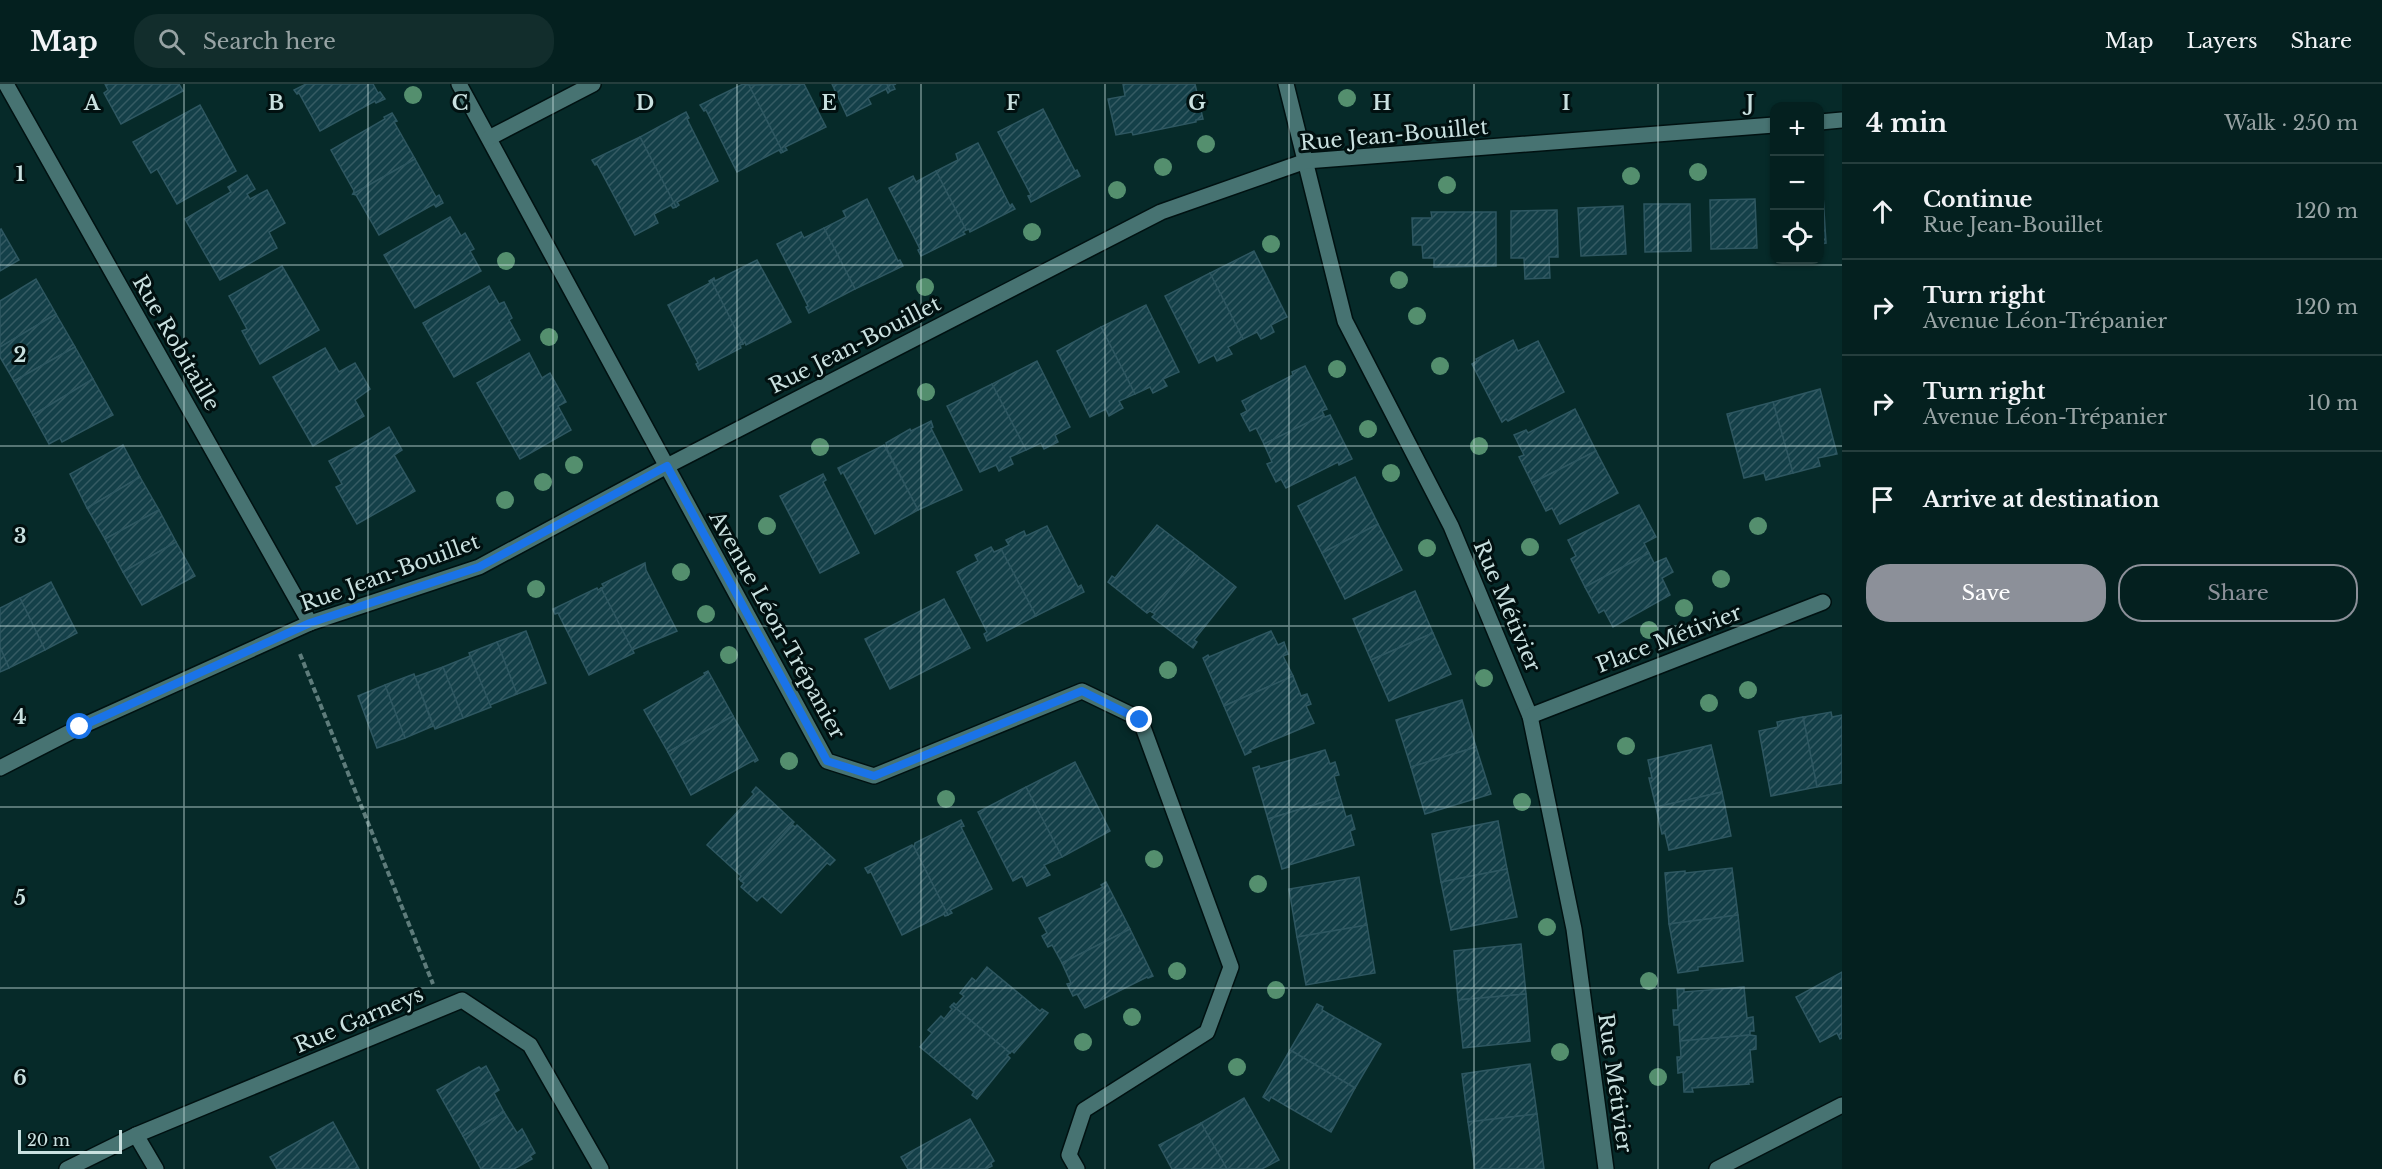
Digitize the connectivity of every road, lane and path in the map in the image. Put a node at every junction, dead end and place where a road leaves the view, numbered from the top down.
1 (6, 84) edge
2 (459, 84) edge
3 (593, 84) edge
4 (1286, 84) edge
5 (1842, 120) edge
6 (1824, 122) edge
7 (1770, 125) edge
8 (489, 138) junction
9 (1306, 161) junction
10 (667, 466) junction
11 (1823, 602) dead end
12 (310, 623) junction
13 (291, 631) junction
14 (1530, 716) junction
15 (0, 768) edge
16 (443, 1008) junction
17 (1842, 1105) edge
18 (136, 1135) junction
19 (67, 1169) edge
20 (156, 1169) edge
21 (601, 1169) edge
22 (1077, 1169) edge
23 (1606, 1169) edge
24 (1717, 1169) edge

1 - 12 street, Rue Robitaille
2 - 8 street, Avenue Léon-Trépanier
3 - 8 street
4 - 9 street, Rue Métivier
5 - 6 street
7 - 9 street, Rue Jean-Bouillet
8 - 10 street, Avenue Léon-Trépanier
9 - 10 street, Rue Jean-Bouillet
9 - 14 street, Rue Métivier
10 - 12 street, Rue Jean-Bouillet
10 - 22 street, Avenue Léon-Trépanier
11 - 14 street, Place Métivier
12 - 13 street, Rue Jean-Bouillet
13 - 15 street, Rue Jean-Bouillet
13 - 16 path
14 - 23 street, Rue Métivier
16 - 18 street, Rue Garneys
16 - 21 street, Rue Garneys
17 - 24 street
18 - 19 street, Rue Garneys
18 - 20 street

